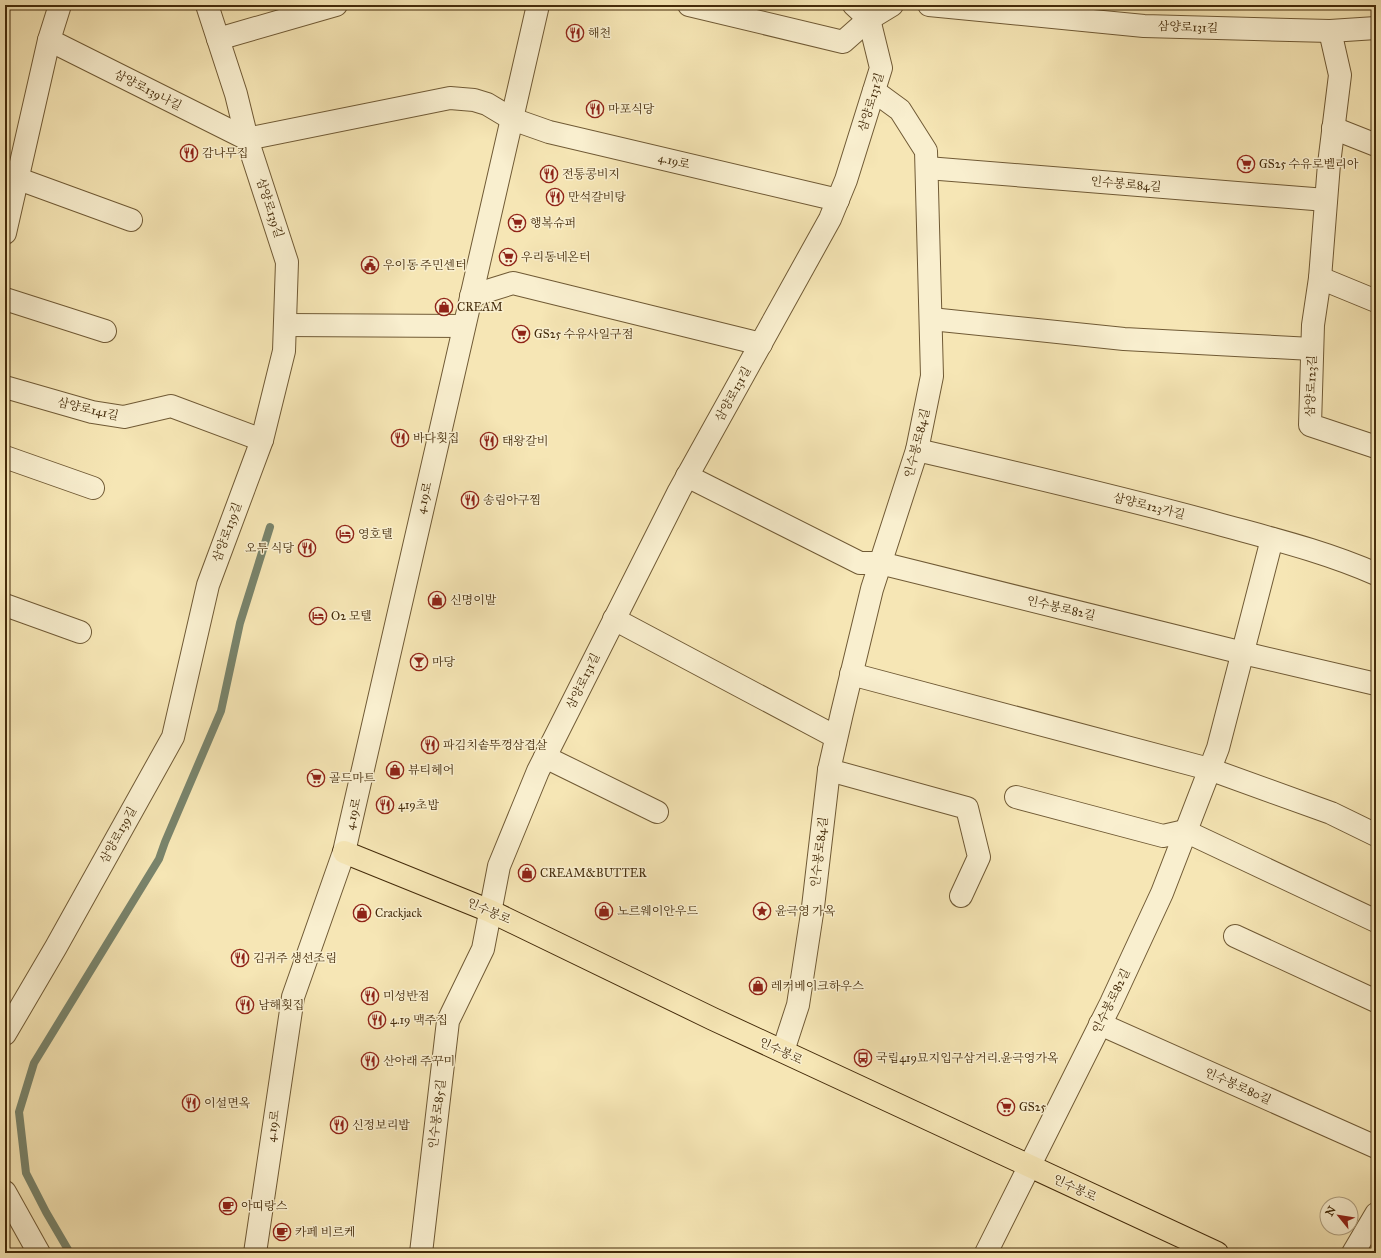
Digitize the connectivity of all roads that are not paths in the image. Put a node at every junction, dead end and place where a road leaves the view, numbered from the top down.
1 (60, 5) edge
2 (207, 5) edge
3 (336, 5) edge
4 (538, 5) edge
5 (689, 5) edge
6 (892, 5) edge
7 (928, 5) edge
8 (861, 12) edge
9 (1376, 28) edge
10 (1330, 31) junction
11 (218, 39) junction
12 (50, 40) junction
13 (874, 91) junction
14 (512, 119) junction
15 (1333, 128) junction
16 (247, 139) junction
17 (1376, 145) edge
18 (927, 168) junction
19 (12, 176) edge
20 (838, 200) junction
21 (1326, 200) junction
22 (131, 220) dead end
23 (5, 233) edge
24 (1320, 278) junction
25 (471, 296) junction
26 (5, 299) edge
27 (1376, 301) edge
28 (931, 319) junction
29 (285, 325) junction
30 (464, 326) junction
31 (105, 331) dead end
32 (761, 344) junction
33 (1312, 349) junction
34 (5, 387) edge
35 (262, 440) junction
36 (1376, 447) edge
37 (918, 450) junction
38 (5, 457) edge
39 (687, 476) junction
40 (93, 488) dead end
41 (1272, 539) junction
42 (880, 563) junction
43 (1376, 574) edge
44 (5, 605) edge
45 (614, 619) junction
46 (80, 632) dead end
47 (1243, 653) junction
48 (851, 674) junction
49 (1376, 684) edge
50 (836, 738) junction
51 (545, 757) junction
52 (1209, 769) junction
53 (829, 770) junction
54 (1016, 797) dead end
55 (657, 812) dead end
56 (1185, 831) junction
57 (1376, 835) edge
58 (344, 852) junction
59 (961, 896) dead end
60 (490, 911) junction
61 (1376, 921) edge
62 (1235, 936) dead end
63 (1376, 1001) edge
64 (1100, 1024) junction
65 (6, 1031) edge
66 (783, 1051) junction
67 (1376, 1147) edge
68 (1028, 1167) junction
69 (5, 1192) edge
70 (1376, 1214) edge
71 (39, 1253) edge
72 (255, 1253) edge
73 (421, 1253) edge
74 (986, 1253) edge
75 (1217, 1253) edge
76 (1353, 1253) edge

1 - 12 street
2 - 11 street, 삼양로139길
3 - 11 street
4 - 14 street, 4.19로
5 - 8 street
6 - 8 street
7 - 10 street, 삼양로131길
8 - 13 street, 삼양로131길
9 - 10 street, 삼양로131길
10 - 15 street, 삼양로123길
11 - 16 street, 삼양로139길
12 - 16 street, 삼양로139나길
12 - 19 street
13 - 18 street, 인수봉로84길
13 - 20 street, 삼양로131길
14 - 16 street
14 - 20 street, 4.19로
14 - 25 street, 4.19로
15 - 17 street
15 - 21 street, 삼양로123길
16 - 29 street, 삼양로139길
18 - 21 street, 인수봉로84길
18 - 28 street, 인수봉로84길
19 - 22 street
19 - 23 street
20 - 32 street, 삼양로131길
21 - 24 street, 삼양로123길
24 - 27 street
24 - 33 street, 삼양로123길
25 - 30 street, 4.19로
25 - 32 street
26 - 31 street
28 - 33 street
28 - 37 street, 인수봉로84길
29 - 30 street
29 - 35 street, 삼양로139길
30 - 58 street, 4.19로
32 - 39 street, 삼양로131길
33 - 36 street, 삼양로123길
34 - 35 street, 삼양로141길
35 - 65 street, 삼양로139길
37 - 41 street, 삼양로123가길
37 - 42 street, 인수봉로84길
38 - 40 street
39 - 42 street
39 - 45 street, 삼양로131길
41 - 43 street, 삼양로123가길
41 - 47 street, 인수봉로82길
42 - 47 street, 인수봉로82길
42 - 48 street, 인수봉로84길
44 - 46 street
45 - 50 street
45 - 51 street, 삼양로131길
47 - 49 street, 인수봉로82길
47 - 52 street, 인수봉로82길
48 - 50 street, 인수봉로84길
48 - 52 street
50 - 53 street, 인수봉로84길
51 - 55 street
51 - 60 street, 삼양로131길
52 - 56 street, 인수봉로82길
52 - 57 street
53 - 59 street
53 - 66 street, 인수봉로84길
54 - 56 street
56 - 61 street
56 - 64 street, 인수봉로82길
58 - 60 main road, 인수봉로
58 - 72 street, 4.19로
60 - 66 main road, 인수봉로
60 - 73 street, 인수봉로85길
62 - 63 street
64 - 67 street, 인수봉로80길
64 - 68 street, 인수봉로82길
66 - 68 main road, 인수봉로
68 - 74 street, 인수봉로82길
68 - 75 main road, 인수봉로
69 - 71 street
70 - 76 street

